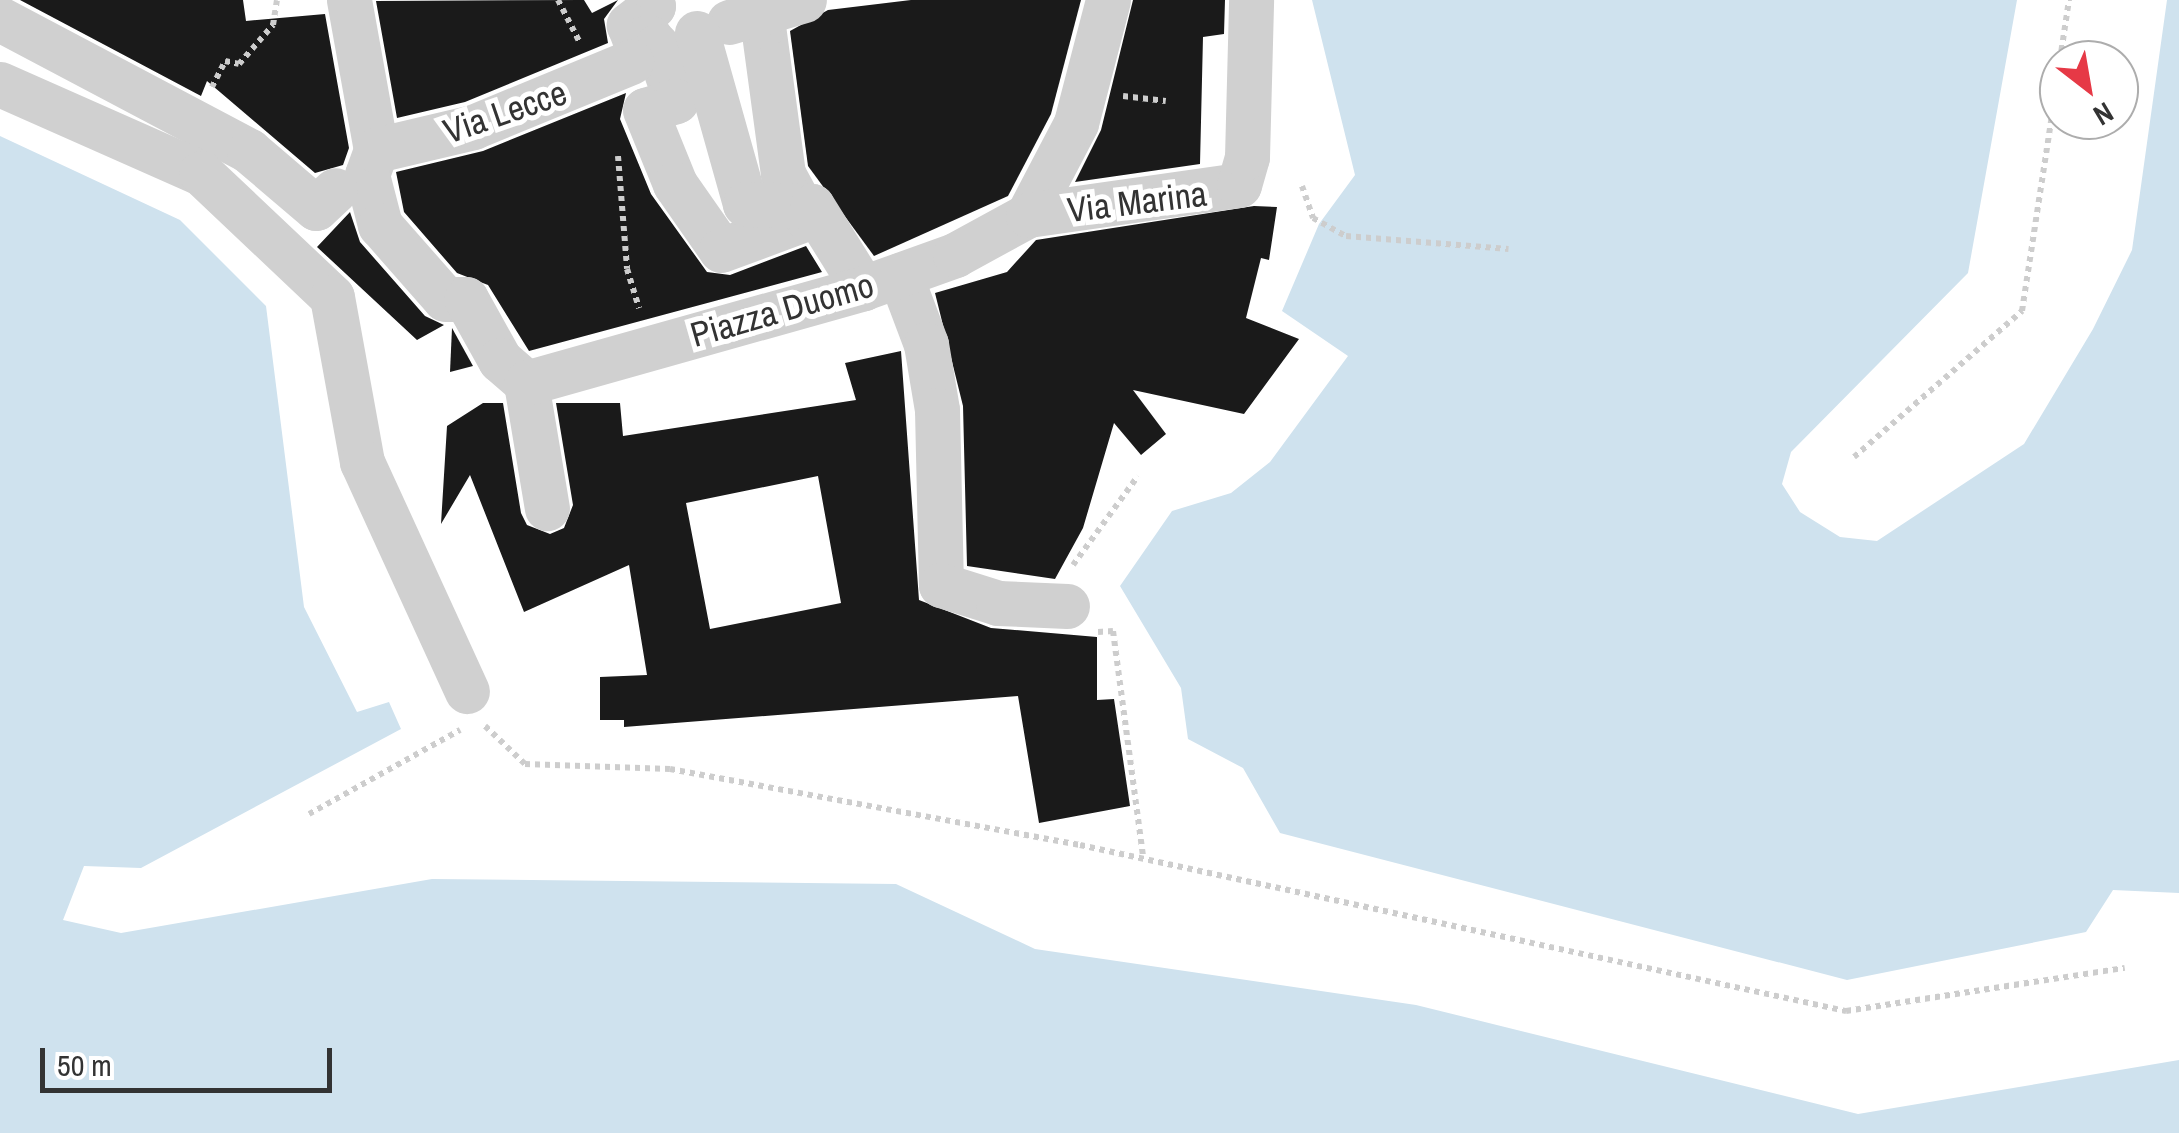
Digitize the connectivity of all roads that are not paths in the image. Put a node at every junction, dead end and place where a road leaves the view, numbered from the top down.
1 (349, 0) edge
2 (649, 0) edge
3 (804, 0) edge
4 (1108, 0) edge
5 (1251, 0) edge
6 (753, 6) edge
7 (0, 20) edge
8 (660, 49) junction
9 (0, 84) edge
10 (376, 150) junction
11 (336, 190) dead end
12 (804, 208) junction
13 (1028, 215) junction
14 (881, 281) junction
15 (526, 383) junction
16 (547, 508) dead end
17 (1072, 593) road end
18 (467, 692) dead end

1 - 10 street
2 - 8 street
3 - 6 street, Via Lecce
4 - 13 street
5 - 13 street, Via Marina
6 - 8 street, Via Lecce
6 - 12 street
7 - 11 street
8 - 10 street, Via Lecce
8 - 12 street
8 - 12 street
9 - 18 street
10 - 15 street
12 - 14 street
13 - 14 street, Piazza Duomo
14 - 15 street, Piazza Duomo
14 - 17 street
15 - 16 street

